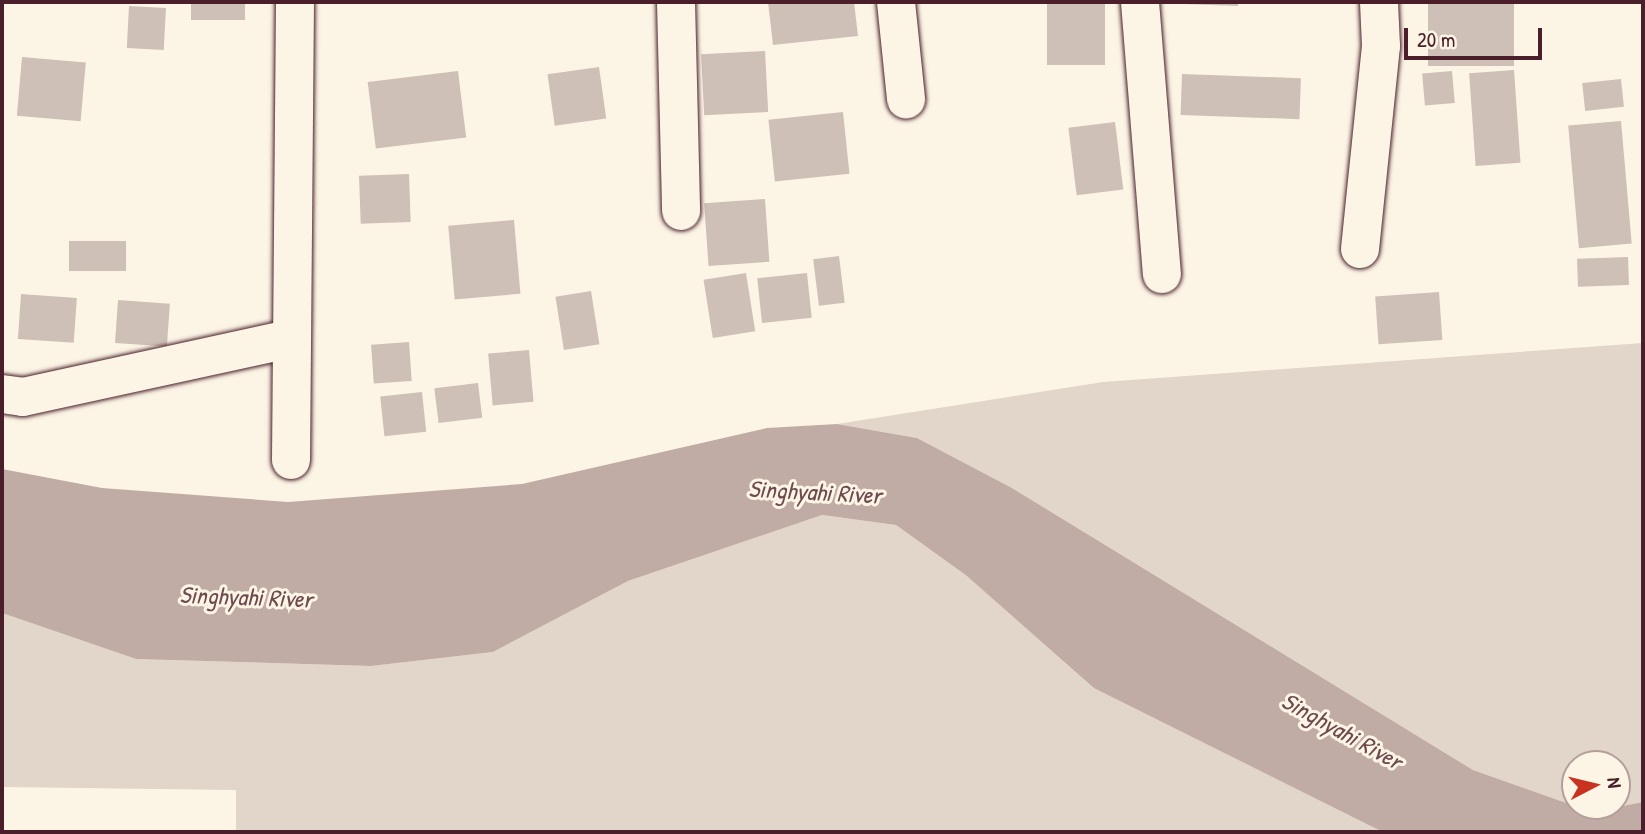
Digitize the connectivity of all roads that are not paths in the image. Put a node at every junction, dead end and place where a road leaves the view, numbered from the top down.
1 (295, 2) edge
2 (676, 2) edge
3 (896, 2) edge
4 (1140, 2) edge
5 (1379, 2) edge
6 (906, 99) dead end
7 (681, 211) dead end
8 (1360, 248) dead end
9 (1162, 274) dead end
10 (290, 339) junction
11 (2, 394) edge
12 (291, 460) dead end

1 - 10 street
2 - 7 street
3 - 6 street
4 - 9 street
5 - 8 street
10 - 11 street
10 - 12 street

